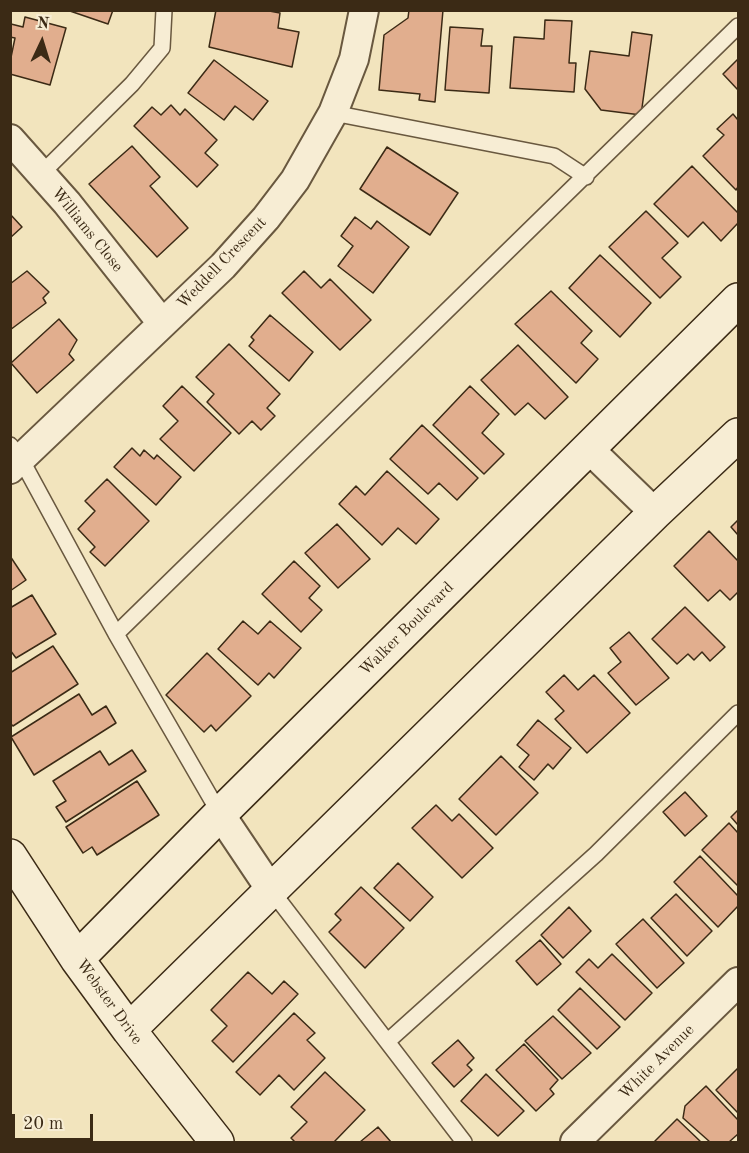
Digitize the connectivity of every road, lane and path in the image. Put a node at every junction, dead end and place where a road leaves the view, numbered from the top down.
1 (164, 10) edge
2 (364, 10) edge
3 (738, 26) edge
4 (333, 113) junction
5 (10, 139) edge
6 (41, 174) junction
7 (586, 177) junction
8 (738, 300) edge
9 (162, 323) junction
10 (738, 435) edge
11 (588, 449) junction
12 (14, 458) edge
13 (655, 513) junction
14 (116, 634) junction
15 (738, 713) edge
16 (220, 814) junction
17 (10, 856) edge
18 (271, 890) junction
19 (77, 959) junction
20 (738, 982) edge
21 (129, 1030) junction
22 (388, 1041) junction
23 (217, 1143) edge
24 (464, 1143) edge
25 (575, 1143) edge

1 - 6 lane
2 - 4 street, Weddell Crescent
3 - 7 lane
4 - 7 lane
4 - 9 street, Weddell Crescent
5 - 6 street, Williams Close
6 - 9 street, Williams Close
7 - 14 lane
8 - 11 street, Walker Boulevard
9 - 12 street, Weddell Crescent
10 - 13 street
11 - 13 street
11 - 16 street, Walker Boulevard
12 - 14 lane
13 - 18 street
14 - 16 lane
15 - 22 lane
16 - 18 street
16 - 19 street, Walker Boulevard
17 - 19 street, Webster Drive
18 - 21 street
18 - 22 lane
19 - 21 street, Webster Drive
20 - 25 street, White Avenue
21 - 23 street, Webster Drive
22 - 24 lane

